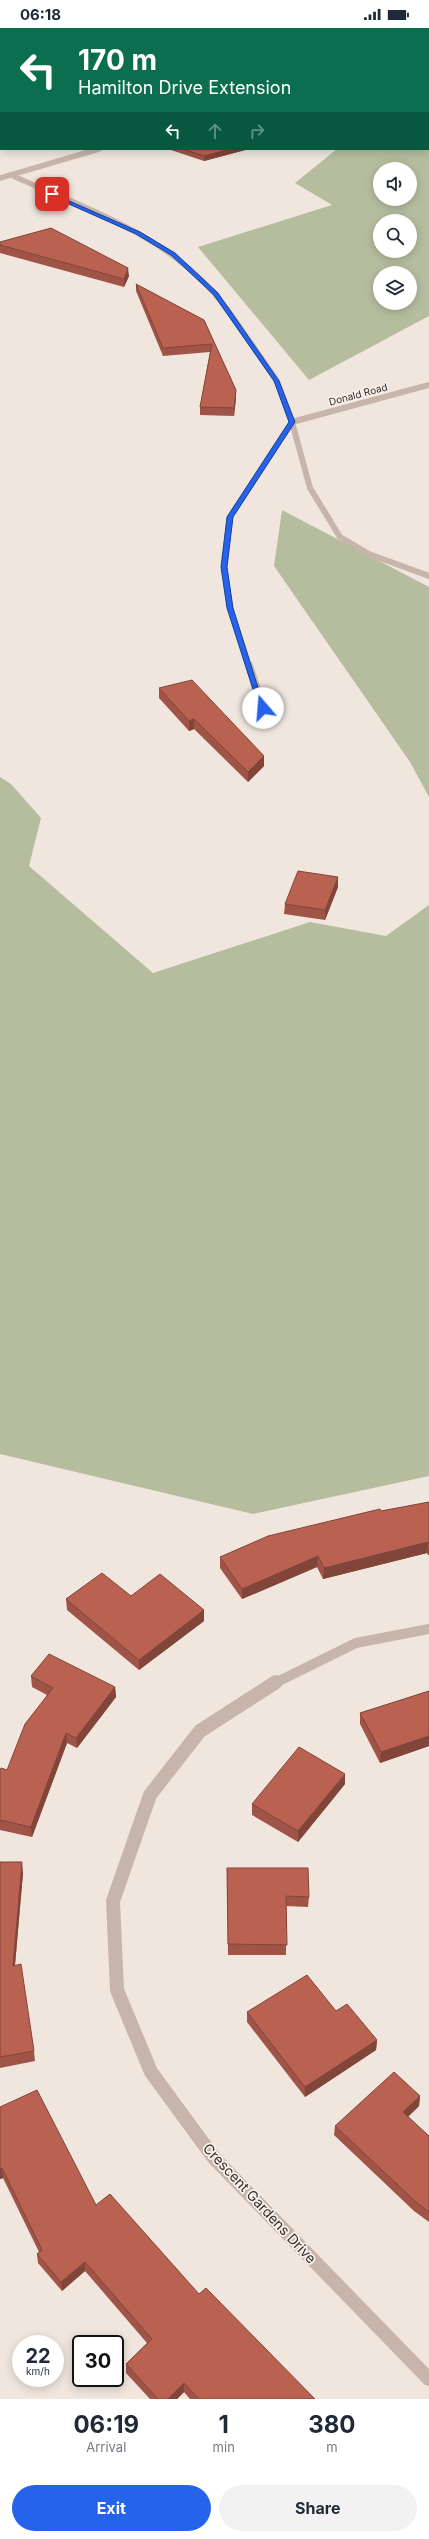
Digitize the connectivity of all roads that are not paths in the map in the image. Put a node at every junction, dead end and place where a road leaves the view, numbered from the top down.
1 (96, 150) edge
2 (11, 175) junction
3 (0, 178) edge
4 (429, 385) edge
5 (292, 422) junction
6 (429, 576) edge
7 (263, 708) dead end
8 (429, 1629) edge
9 (429, 2379) edge

1 - 2 street
2 - 3 street
2 - 5 street
4 - 5 street, Donald Road
5 - 6 street
5 - 7 street
8 - 9 street, Crescent Gardens Drive

